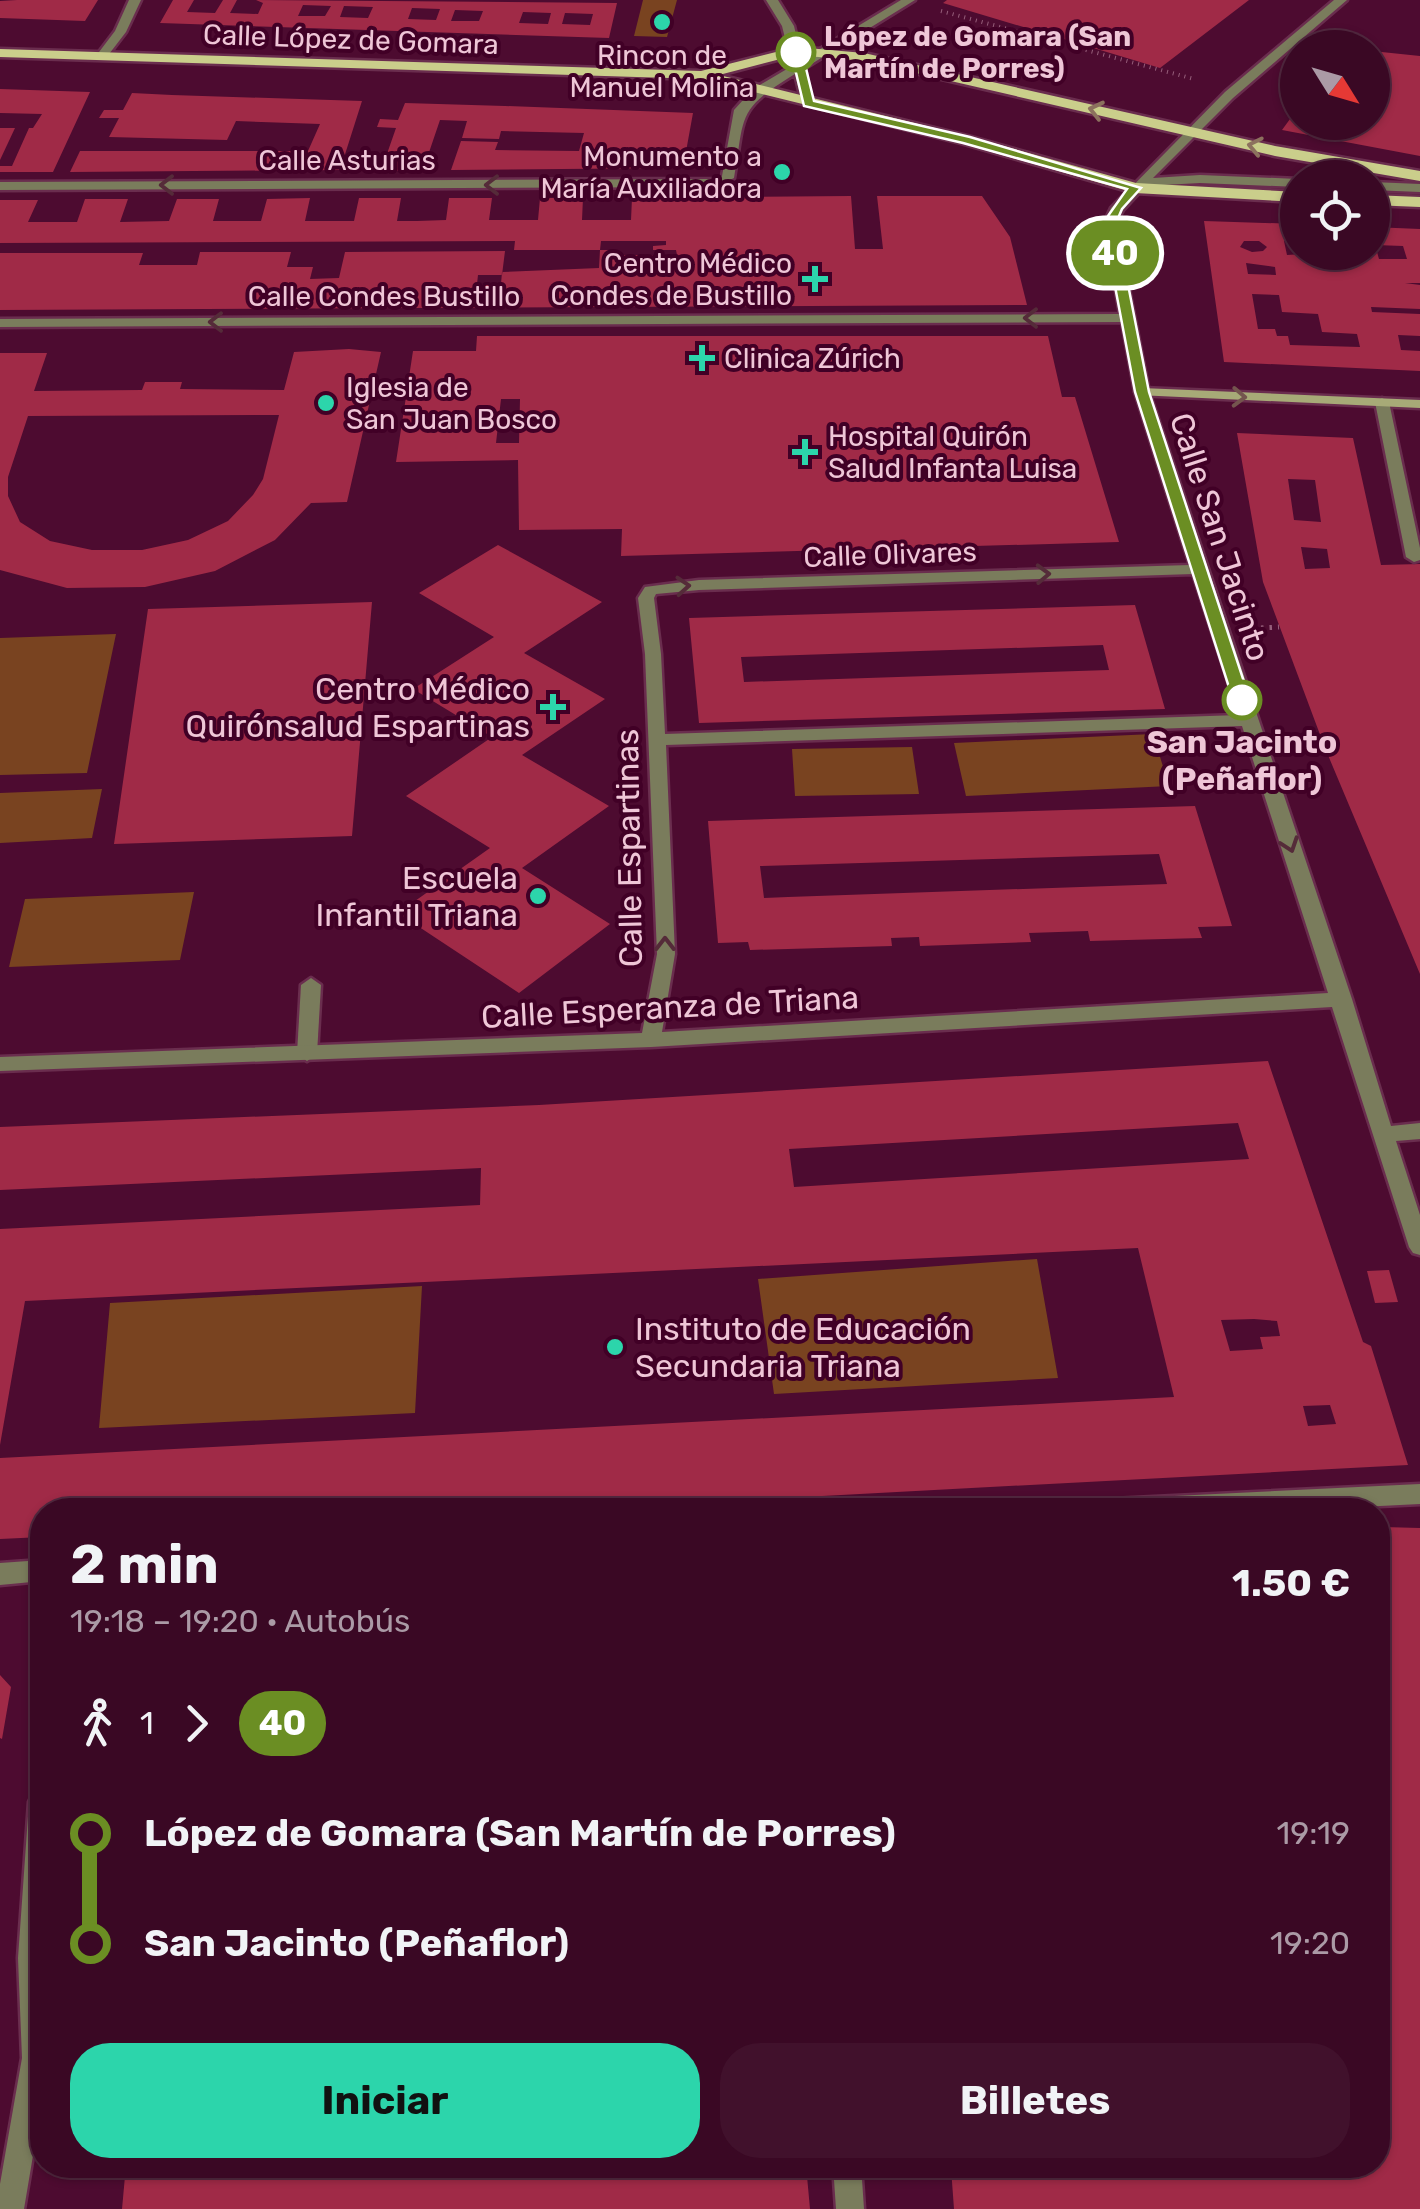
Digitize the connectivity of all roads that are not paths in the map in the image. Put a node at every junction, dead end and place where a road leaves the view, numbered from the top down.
1 (136, 0) edge
2 (772, 0) edge
3 (908, 0) edge
4 (1341, 0) edge
5 (824, 52) junction
6 (0, 53) edge
7 (102, 56) junction
8 (798, 59) junction
9 (701, 75) junction
10 (757, 92) junction
11 (808, 103) junction
12 (1190, 132) junction
13 (1420, 176) edge
14 (1280, 181) edge
15 (1138, 185) junction
16 (0, 186) edge
17 (1390, 187) edge
18 (1420, 188) edge
19 (1280, 196) edge
20 (1390, 201) edge
21 (1420, 202) edge
22 (1128, 318) junction
23 (0, 323) edge
24 (1142, 392) junction
25 (1382, 402) junction
26 (1420, 404) edge
27 (1414, 557) dead end
28 (1197, 568) junction
29 (653, 654) joint
30 (1248, 720) junction
31 (657, 740) junction
32 (311, 985) dead end
33 (1342, 999) junction
34 (651, 1040) junction
35 (306, 1054) junction
36 (0, 1064) edge
37 (1420, 1131) edge
38 (1384, 1134) junction
39 (1420, 1247) edge
40 (1420, 1494) edge
41 (1338, 1498) edge
42 (30, 1572) edge
43 (0, 1574) edge
44 (30, 2093) edge
45 (848, 2178) edge
46 (10, 2209) edge
47 (850, 2209) edge

1 - 7 street
2 - 8 street
3 - 5 street
4 - 12 street, Calle San Jacinto
5 - 8 main road
12 -> 5 main road
6 - 7 main road, Calle López de Gomara
7 - 9 main road, Calle López de Gomara
8 - 9 main road
8 - 10 street
8 - 11 street
9 - 10 main road
10 - 11 main road
10 -> 16 street, Calle Asturias
11 - 15 main road
13 -> 12 main road
12 - 15 street, Calle San Jacinto
14 - 15 street
15 - 19 main road
15 - 22 street, Calle San Jacinto
17 - 18 street
20 - 21 main road
22 -> 23 street, Calle Condes Bustillo
22 - 24 street, Calle San Jacinto
24 -> 25 street
24 - 28 street, Calle San Jacinto
25 - 26 street
25 - 27 street
29 -> 28 street, Calle Olivares
28 - 30 street, Calle San Jacinto
29 - 31 street, Calle Espartinas
30 - 31 street
30 -> 33 street, Calle San Jacinto
34 -> 31 street, Calle Espartinas
32 - 35 street
33 - 34 street, Calle Esperanza de Triana
33 - 38 street, Calle San Jacinto
34 - 35 street, Calle Esperanza de Triana
35 - 36 street, Calle Esperanza de Triana
37 - 38 street
38 - 39 street, Calle San Jacinto
40 - 41 street
42 - 43 street
44 - 46 street
45 - 47 street

